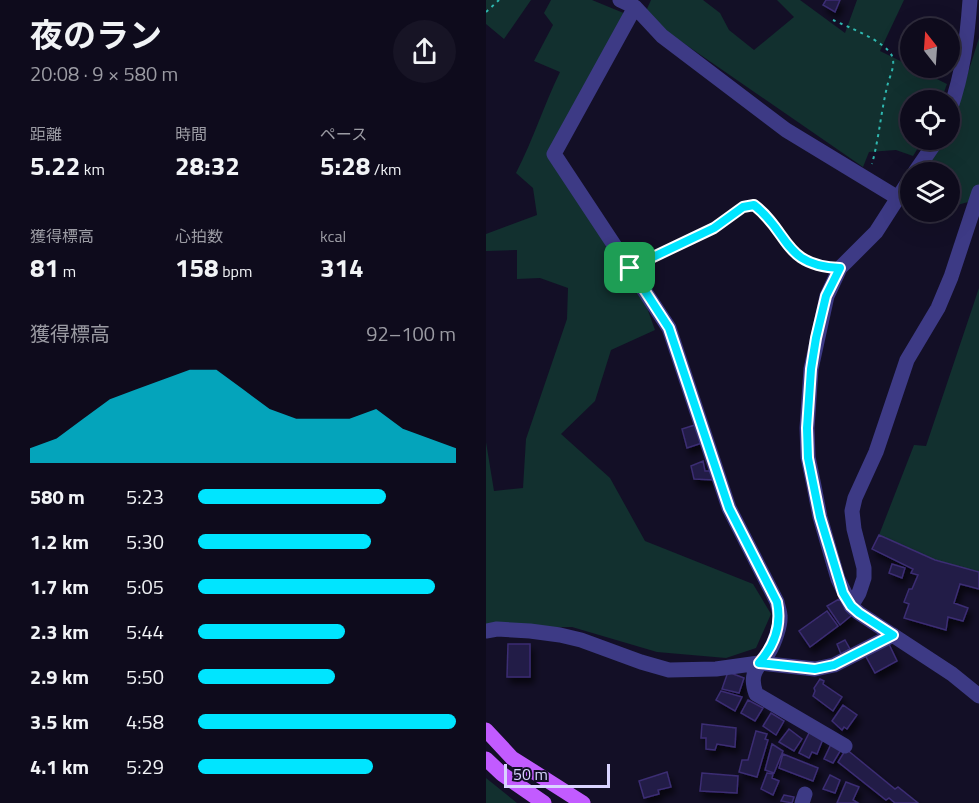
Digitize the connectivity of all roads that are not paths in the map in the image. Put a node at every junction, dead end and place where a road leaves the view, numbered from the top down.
1 (620, 0) edge
2 (970, 0) edge
3 (634, 7) junction
4 (957, 90) edge
5 (979, 192) edge
6 (900, 195) edge
7 (898, 198) junction
8 (851, 606) junction
9 (486, 631) edge
10 (893, 635) junction
11 (759, 663) junction
12 (979, 696) edge
13 (486, 730) edge
14 (845, 746) dead end
15 (486, 759) edge
16 (544, 803) edge
17 (583, 803) edge

1 - 3 street
2 - 4 street
3 - 7 street
3 - 11 street
5 - 8 street
6 - 7 street
7 - 8 street
8 - 10 street
9 - 11 street
10 - 11 street
10 - 12 street
11 - 14 street
13 - 17 main road
15 - 16 main road

